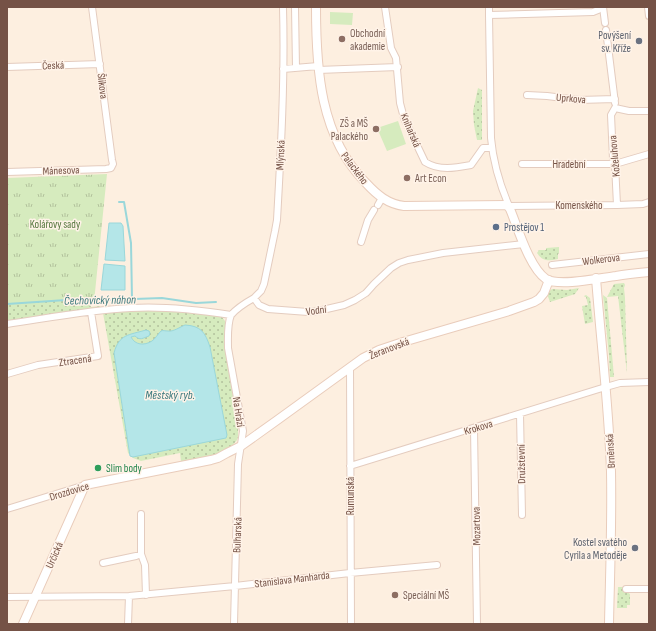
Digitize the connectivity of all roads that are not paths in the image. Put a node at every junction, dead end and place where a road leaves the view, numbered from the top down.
1 (92, 7) edge
2 (283, 7) edge
3 (295, 7) edge
4 (316, 7) edge
5 (385, 7) edge
6 (489, 7) edge
7 (602, 7) edge
8 (648, 7) edge
9 (489, 14) junction
10 (649, 16) edge
11 (100, 64) junction
12 (7, 67) edge
13 (398, 67) junction
14 (284, 68) junction
15 (296, 68) junction
16 (318, 68) junction
17 (528, 95) dead end
18 (615, 99) junction
19 (615, 108) junction
20 (649, 111) edge
21 (492, 148) junction
22 (649, 154) edge
23 (113, 164) joint
24 (522, 164) dead end
25 (615, 164) junction
26 (7, 172) edge
27 (649, 202) edge
28 (378, 204) junction
29 (617, 205) junction
30 (508, 206) junction
31 (361, 242) dead end
32 (524, 244) junction
33 (649, 254) edge
34 (552, 265) dead end
35 (649, 272) edge
36 (596, 278) junction
37 (549, 280) junction
38 (254, 298) junction
39 (91, 312) junction
40 (232, 315) junction
41 (7, 324) edge
42 (350, 367) junction
43 (7, 374) edge
44 (649, 382) edge
45 (606, 388) junction
46 (520, 414) junction
47 (474, 428) junction
48 (240, 446) junction
49 (350, 466) junction
50 (85, 485) junction
51 (7, 509) edge
52 (141, 514) dead end
53 (522, 515) dead end
54 (141, 554) junction
55 (102, 563) dead end
56 (437, 565) dead end
57 (350, 573) junction
58 (235, 586) junction
59 (626, 589) dead end
60 (649, 589) edge
61 (146, 595) junction
62 (129, 596) junction
63 (7, 597) edge
64 (35, 597) junction
65 (23, 624) edge
66 (128, 624) edge
67 (234, 624) edge
68 (351, 624) edge
69 (477, 624) edge
70 (609, 624) edge

1 - 11 street, Šlikova
2 - 14 street, Mlýnská
3 - 15 street
4 - 16 main road, Palackého
5 - 13 street, Knihařská
6 - 9 street
7 - 9 street
7 - 18 street, Koželuhova
8 - 10 street
9 - 21 street
11 - 12 street, Česká
11 - 23 street, Šlikova
13 - 16 street
13 - 21 street, Knihařská
14 - 15 street
14 - 38 street, Mlýnská
15 - 16 street
16 - 28 main road, Palackého
17 - 18 street, Uprkova
18 - 19 street, Koželuhova
19 - 20 street
19 - 25 street, Koželuhova
21 - 30 street
22 - 25 street, Hradební
23 - 26 street, Mánesova
24 - 25 street, Hradební
25 - 29 street, Koželuhova
27 - 29 street, Komenského
28 - 30 main road, Palackého
28 - 31 street
29 - 30 street, Komenského
30 - 32 main road
32 - 37 main road
32 - 38 street, Vodní
33 - 34 street, Wolkerova
35 - 36 main road, Wolkerova
36 - 37 main road, Wolkerova
36 - 45 main road, Brněnská
37 - 42 main road, Žeranovská
38 - 40 street
39 - 40 street
39 - 41 street
39 - 43 street, Ztracená
40 - 48 street, Na Hrázi
42 - 48 main road, Žeranovská
42 - 49 street, Rumunská
44 - 45 street, Krokova
45 - 46 street, Krokova
45 - 70 main road, Brněnská
46 - 47 street, Krokova
46 - 53 street, Družstevní
47 - 49 street, Krokova
47 - 69 street, Mozartova
48 - 50 main road, Drozdovice
48 - 58 street, Bulharská
49 - 57 street, Rumunská
50 - 51 street, Drozdovice
50 - 64 main road, Určická
52 - 54 street
54 - 55 street
54 - 61 street
56 - 57 street, Stanislava Manharda
57 - 58 street, Stanislava Manharda
57 - 68 street, Rumunská
58 - 61 street, Stanislava Manharda
58 - 67 street, Bulharská
59 - 60 street
61 - 62 street, Stanislava Manharda
62 - 64 street, Stanislava Manharda
62 - 66 street
63 - 64 street, Stanislava Manharda
64 - 65 main road, Určická

